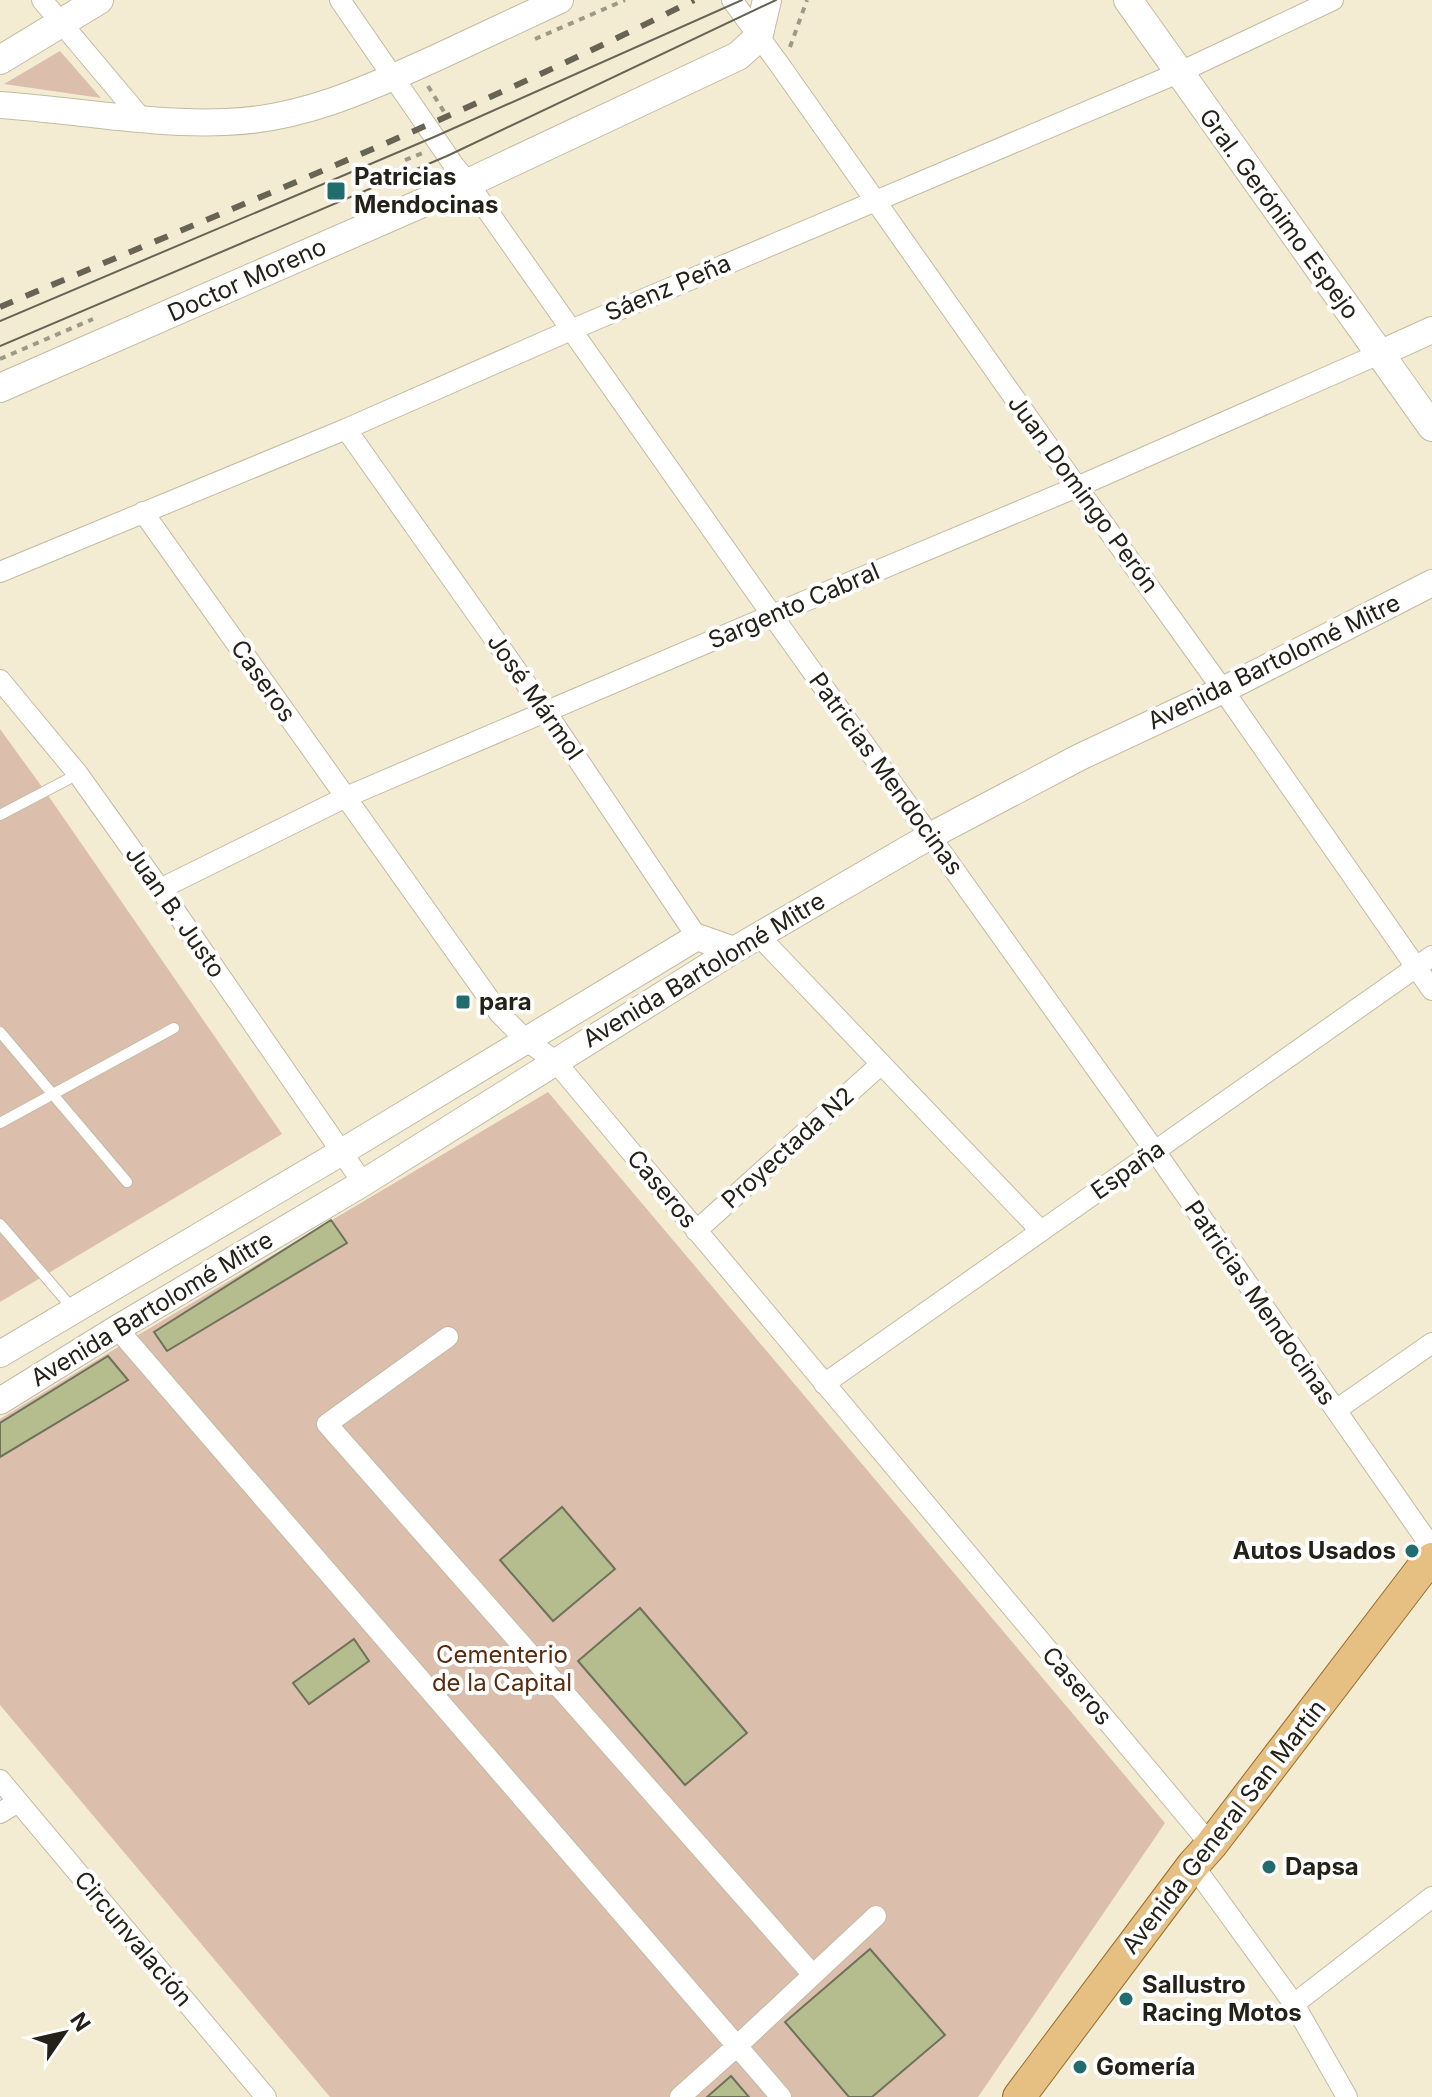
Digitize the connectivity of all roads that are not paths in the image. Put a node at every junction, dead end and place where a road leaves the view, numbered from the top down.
1 (42, 0) edge
2 (99, 0) edge
3 (340, 0) edge
4 (560, 0) edge
5 (732, 0) edge
6 (767, 0) edge
7 (1128, 0) edge
8 (1333, 0) edge
9 (62, 21) junction
10 (758, 38) junction
11 (0, 60) edge
12 (1178, 73) junction
13 (393, 78) junction
14 (0, 105) edge
15 (142, 119) junction
16 (468, 183) junction
17 (874, 200) junction
18 (571, 330) junction
19 (1432, 330) edge
20 (1379, 354) junction
21 (0, 388) edge
22 (1432, 427) edge
23 (346, 429) junction
24 (1077, 487) junction
25 (143, 512) junction
26 (0, 572) edge
27 (1432, 583) edge
28 (772, 615) junction
29 (0, 680) edge
30 (1223, 690) junction
31 (546, 712) junction
32 (78, 774) junction
33 (346, 797) junction
34 (0, 815) edge
35 (930, 836) junction
36 (160, 889) junction
37 (758, 935) junction
38 (697, 937) junction
39 (734, 950) junction
40 (1424, 961) edge
41 (1432, 990) edge
42 (174, 1028) dead end
43 (0, 1032) edge
44 (527, 1041) junction
45 (555, 1061) junction
46 (880, 1065) junction
47 (53, 1094) junction
48 (0, 1123) edge
49 (1155, 1151) junction
50 (340, 1153) junction
51 (127, 1182) dead end
52 (363, 1183) junction
53 (0, 1224) edge
54 (696, 1231) junction
55 (1041, 1231) junction
56 (73, 1309) junction
57 (118, 1328) junction
58 (448, 1337) dead end
59 (1432, 1343) edge
60 (0, 1354) edge
61 (824, 1384) junction
62 (0, 1401) edge
63 (1336, 1410) junction
64 (1432, 1548) edge
65 (1432, 1559) edge
66 (0, 1780) edge
67 (9, 1807) edge
68 (1202, 1855) junction
69 (1432, 1897) edge
70 (876, 1916) dead end
71 (813, 1975) junction
72 (1294, 2004) junction
73 (737, 2046) junction
74 (254, 2093) edge
75 (680, 2097) edge
76 (781, 2097) edge
77 (1019, 2097) edge
78 (1347, 2097) edge

1 - 9 street
2 - 9 main road
3 - 13 street, Patricias Mendocinas
4 - 13 street
5 - 10 street, Juan Domingo Perón
6 - 10 main road
7 - 12 main road, Gral. Gerónimo Espejo
8 - 12 street, Sáenz Peña
9 - 11 main road
9 - 15 street
10 - 16 main road, Doctor Moreno
10 - 17 street, Juan Domingo Perón
12 - 17 street, Sáenz Peña
12 - 20 main road, Gral. Gerónimo Espejo
13 - 15 street
13 - 16 street, Patricias Mendocinas
14 - 15 street
16 - 18 street, Patricias Mendocinas
16 - 21 main road, Doctor Moreno
17 - 18 street, Sáenz Peña
17 - 24 street, Juan Domingo Perón
18 - 23 street, Sáenz Peña
18 - 28 street, Patricias Mendocinas
19 - 20 street, Sargento Cabral
20 - 22 main road, Gral. Gerónimo Espejo
20 - 24 street, Sargento Cabral
23 - 25 street, Sáenz Peña
23 - 31 street, José Mármol
24 - 28 street, Sargento Cabral
24 - 30 street, Juan Domingo Perón
25 - 26 street, Sáenz Peña
25 - 33 street, Caseros
27 - 30 street, Avenida Bartolomé Mitre
28 - 31 street, Sargento Cabral
28 - 35 street, Patricias Mendocinas
29 - 32 street, Juan B. Justo
30 - 35 street, Avenida Bartolomé Mitre
30 - 40 street, Juan Domingo Perón
31 - 33 street, Sargento Cabral
31 - 38 street, José Mármol
32 - 34 lane
32 - 36 street, Juan B. Justo
33 - 36 street, Sargento Cabral
33 - 44 street, Caseros
35 - 37 street, Avenida Bartolomé Mitre
35 - 49 street, Patricias Mendocinas
36 - 50 street, Juan B. Justo
37 - 39 street, Avenida Bartolomé Mitre
37 - 46 street
38 - 39 street
38 - 44 street, Avenida Bartolomé Mitre
39 - 45 street, Avenida Bartolomé Mitre
40 - 41 street, Juan Domingo Perón
40 - 49 street, España
42 - 47 lane
43 - 47 lane
44 - 45 street, Caseros
44 - 50 street, Avenida Bartolomé Mitre
45 - 52 street, Avenida Bartolomé Mitre
45 - 54 street, Caseros
46 - 54 street, Proyectada N2
46 - 55 street
47 - 48 lane
47 - 51 lane
49 - 55 street, España
49 - 63 street, Patricias Mendocinas
50 - 52 street, Juan B. Justo
50 - 56 street, Avenida Bartolomé Mitre
52 - 57 street, Avenida Bartolomé Mitre
53 - 56 lane
54 - 61 street, Caseros
55 - 61 street, España
56 - 60 street, Avenida Bartolomé Mitre
57 - 62 street, Avenida Bartolomé Mitre
57 - 73 street
58 - 71 street
59 - 63 street
61 - 68 street, Caseros
63 - 64 street, Patricias Mendocinas
65 - 68 main road, Avenida General San Martín
66 - 67 street, Circunvalación
67 - 74 street, Circunvalación
68 - 72 street, Caseros
68 - 77 main road, Avenida General San Martín
69 - 72 street
70 - 71 street
71 - 73 street
72 - 78 street, Caseros
73 - 75 street
73 - 76 street

